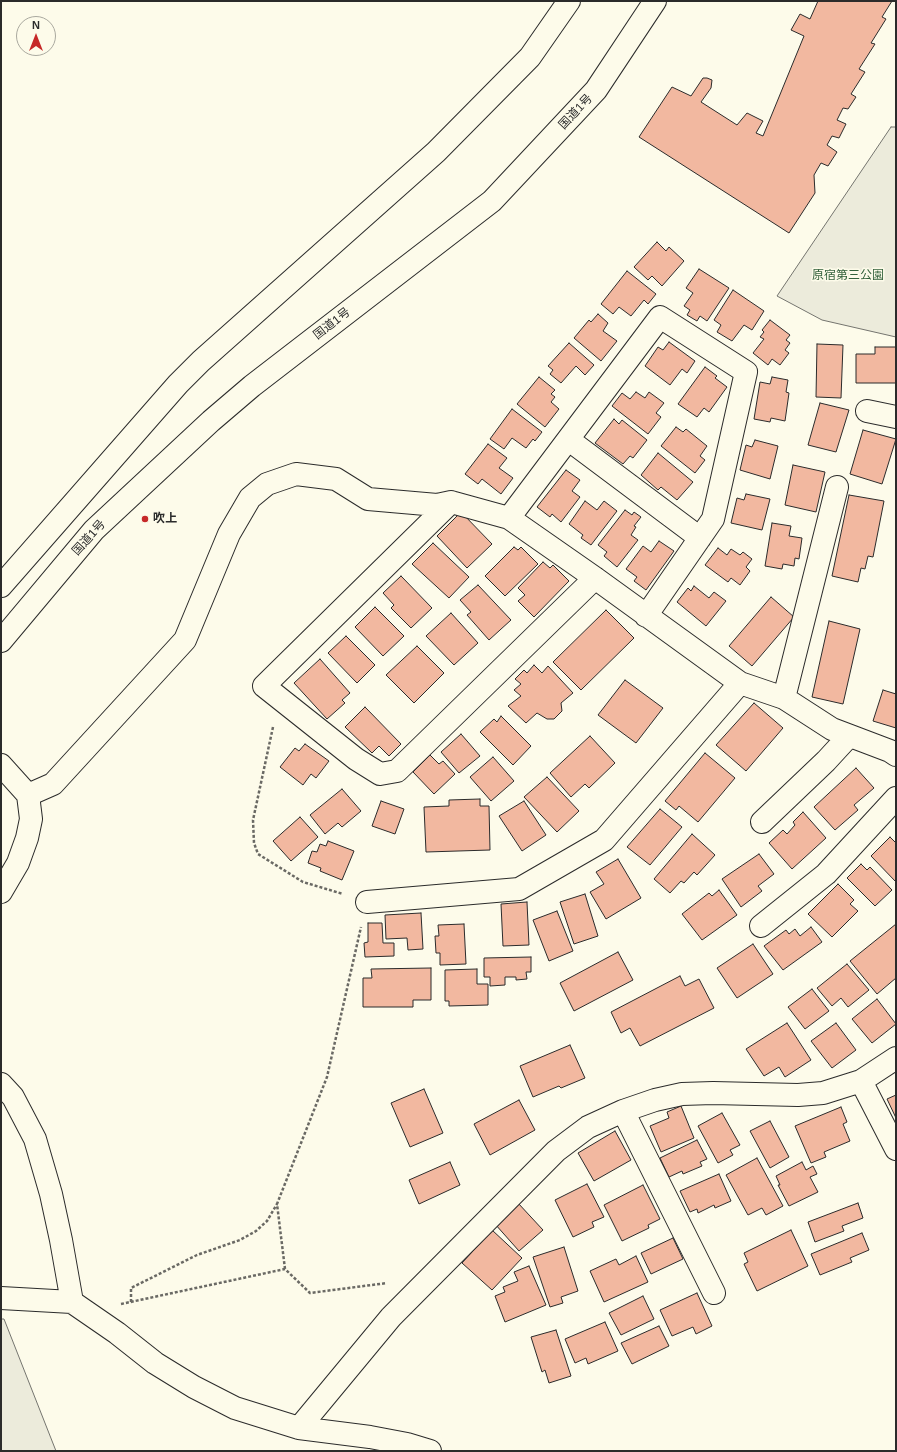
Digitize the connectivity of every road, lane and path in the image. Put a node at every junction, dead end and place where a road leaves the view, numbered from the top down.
1 (569, 1) edge
2 (655, 1) edge
3 (867, 411) dead end
4 (896, 417) edge
5 (569, 440) junction
6 (837, 487) dead end
7 (444, 503) junction
8 (509, 518) junction
9 (700, 538) junction
10 (595, 578) junction
11 (1, 586) edge
12 (646, 616) junction
13 (1, 641) edge
14 (740, 683) junction
15 (280, 698) junction
16 (784, 698) junction
17 (849, 736) junction
18 (896, 755) edge
19 (1, 765) edge
20 (28, 795) junction
21 (896, 798) edge
22 (762, 822) dead end
23 (1, 892) edge
24 (367, 902) junction
25 (761, 926) dead end
26 (896, 1058) edge
27 (861, 1081) junction
28 (1, 1084) edge
29 (624, 1111) junction
30 (896, 1149) edge
31 (277, 1204) junction
32 (285, 1269) junction
33 (714, 1293) dead end
34 (1, 1298) edge
35 (408, 1300) junction
36 (132, 1302) junction
37 (79, 1306) junction
38 (299, 1428) junction
39 (430, 1451) edge

1 - 11 main road
2 - 13 main road, 国道1号
3 - 4 main road
5 - 8 main road
5 - 9 main road
5 - 9 main road
6 - 16 main road
7 - 8 main road
7 - 15 main road
7 - 20 main road
8 - 10 main road
9 - 12 main road
10 - 12 main road
10 - 15 main road
12 - 14 main road
14 - 16 main road
14 - 24 main road
15 - 24 path
16 - 17 main road
17 - 18 main road
17 - 22 main road
19 - 20 main road
20 - 23 main road
21 - 25 main road
24 - 31 path
26 - 27 main road
27 - 29 main road
27 - 30 main road
28 - 37 main road
29 - 33 main road
29 - 35 main road
31 - 32 path
31 - 36 path
32 - 35 path
32 - 36 path
34 - 37 main road
35 - 38 main road
36 - 37 path
37 - 38 main road
38 - 39 main road

